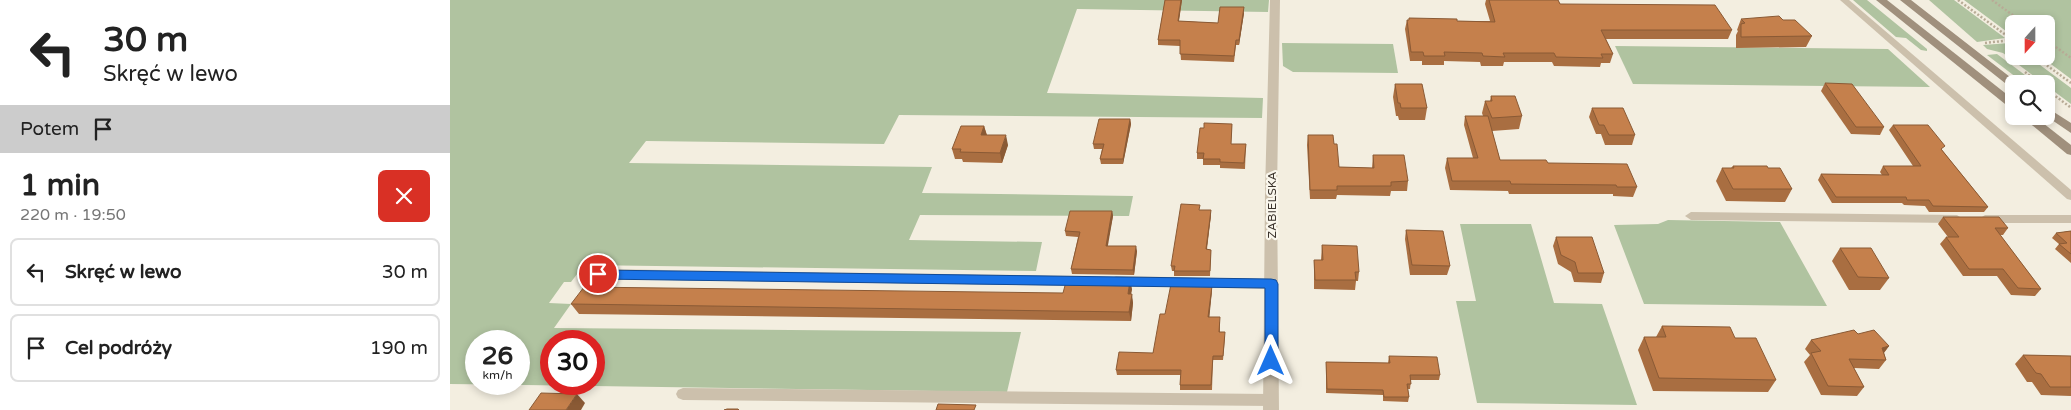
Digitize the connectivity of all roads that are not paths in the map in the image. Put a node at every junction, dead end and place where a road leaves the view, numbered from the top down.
1 (1275, 0) edge
2 (1844, 0) edge
3 (1881, 0) edge
4 (1905, 0) edge
5 (2005, 78) edge
6 (2005, 99) edge
7 (2055, 117) edge
8 (2038, 125) edge
9 (2071, 129) edge
10 (2071, 151) edge
11 (2071, 196) edge
12 (1691, 216) dead end
13 (2071, 219) edge
14 (598, 274) dead end
15 (1271, 284) junction
16 (683, 394) dead end
17 (1271, 405) edge

1 - 15 street, ZABIELSKA
2 - 11 lane
3 - 6 main road
4 - 5 main road
7 - 9 main road
8 - 10 main road
12 - 13 lane
14 - 15 lane
15 - 17 street, ZABIELSKA
16 - 17 lane

